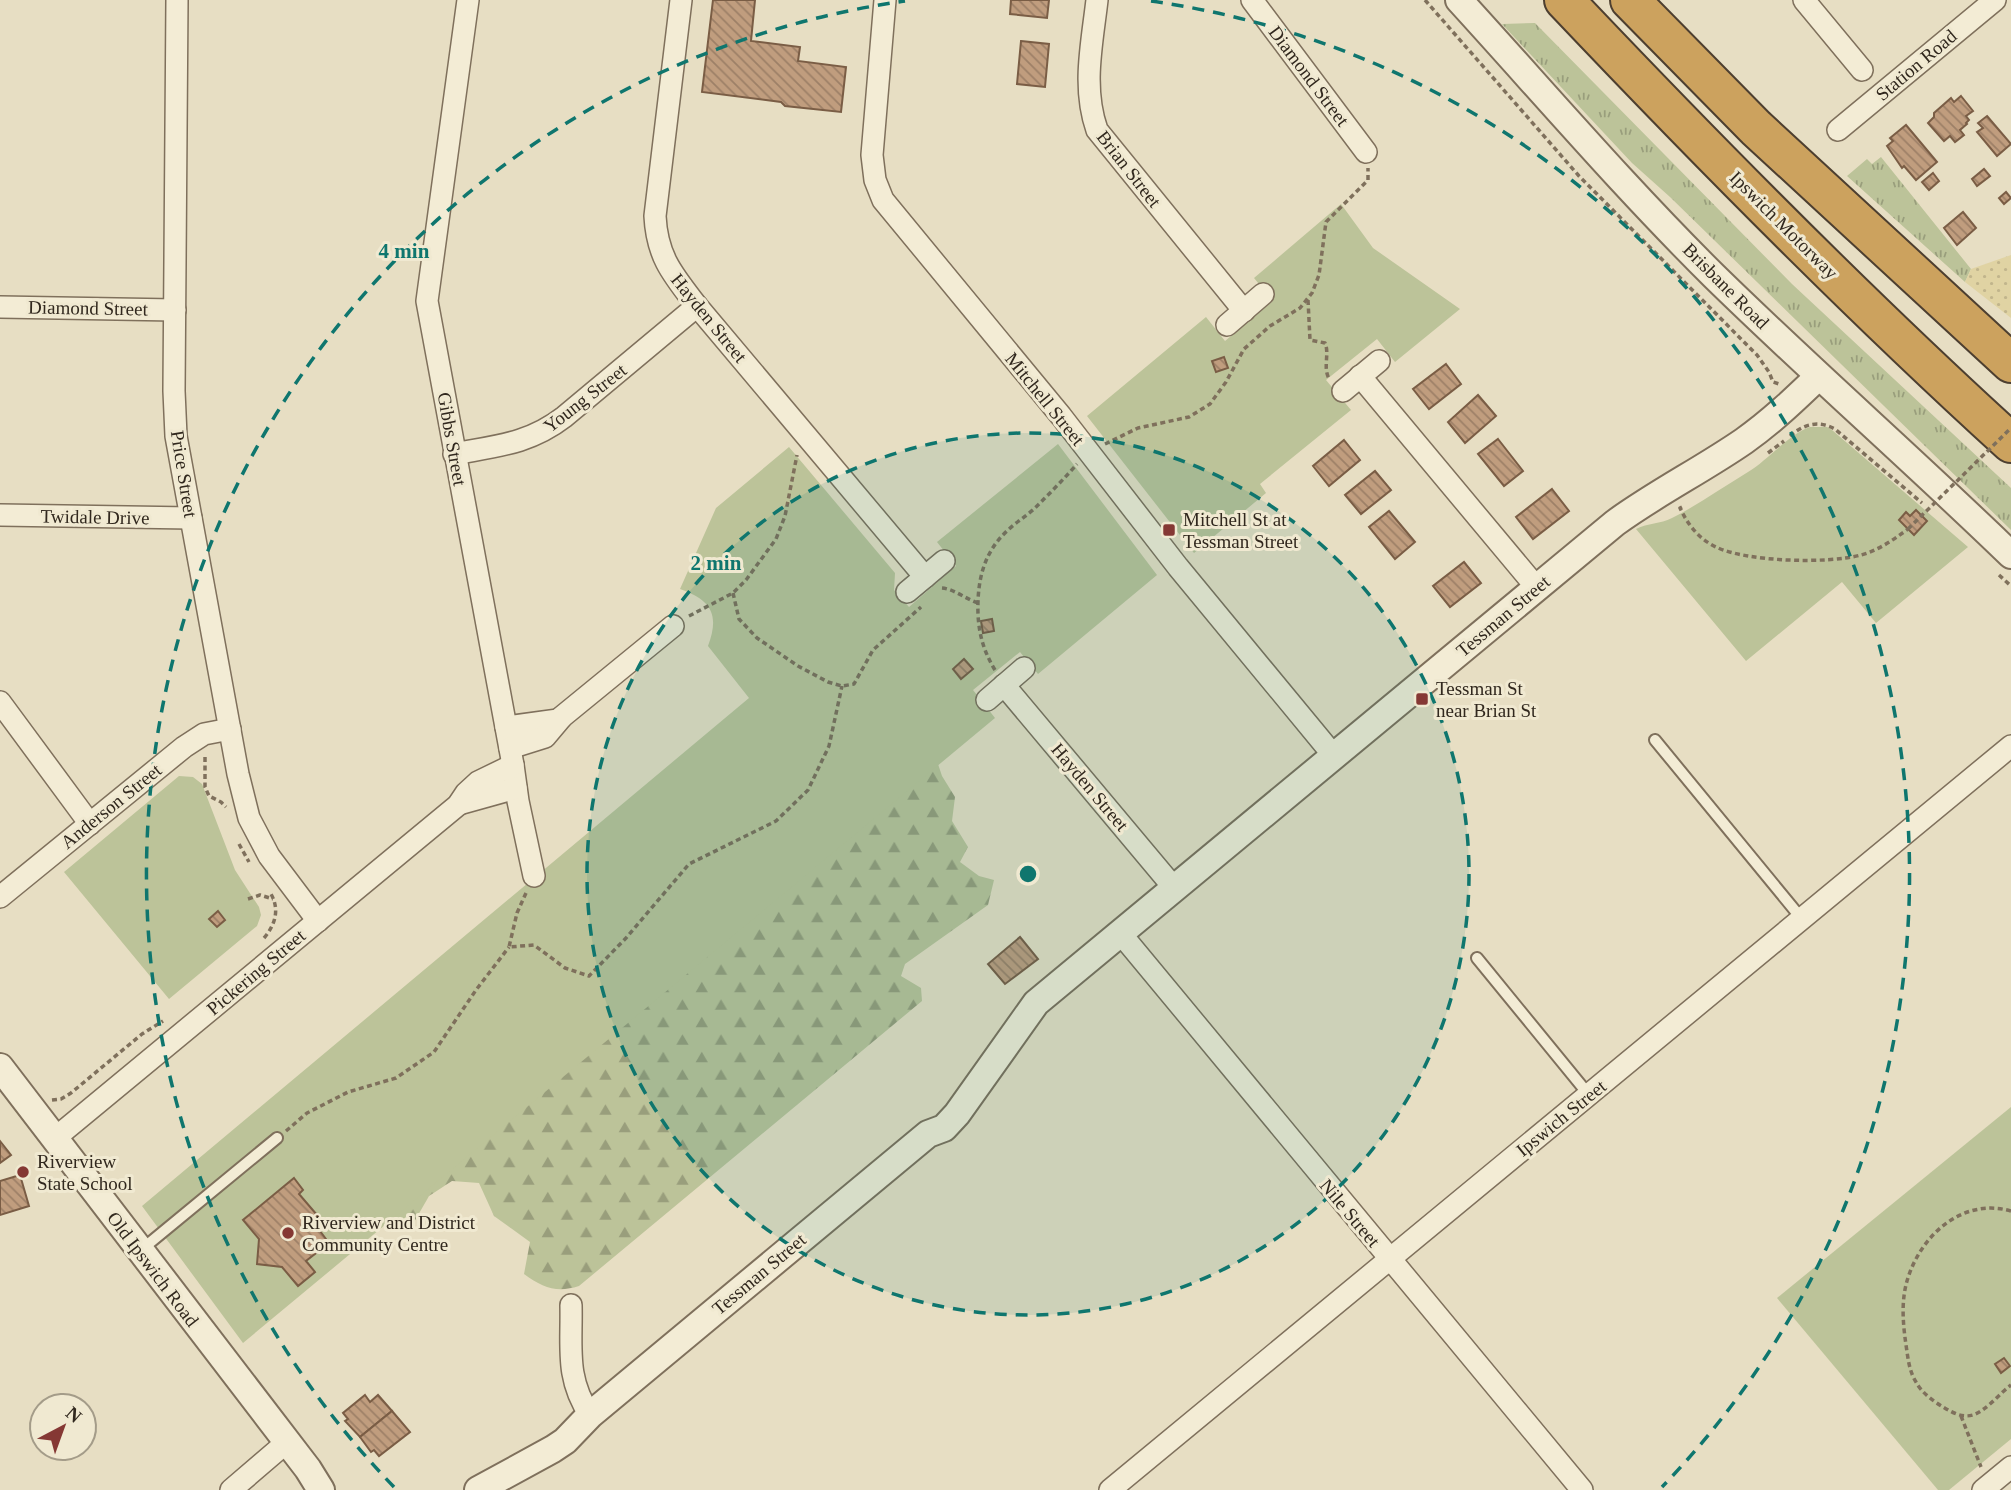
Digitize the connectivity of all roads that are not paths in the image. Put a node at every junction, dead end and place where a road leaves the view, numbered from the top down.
1 (177, 0) edge
2 (468, 0) edge
3 (681, 0) edge
4 (886, 0) edge
5 (1097, 0) edge
6 (1252, 0) edge
7 (1459, 0) edge
8 (1564, 0) edge
9 (1630, 0) edge
10 (1804, 0) edge
11 (1995, 0) edge
12 (1862, 70) dead end
13 (1838, 130) dead end
14 (1366, 152) dead end
15 (1264, 295) dead end
16 (697, 306) junction
17 (0, 307) edge
18 (175, 310) junction
19 (1244, 311) junction
20 (1227, 325) dead end
21 (1379, 360) dead end
22 (2011, 363) edge
23 (1360, 376) junction
24 (1818, 376) junction
25 (1343, 391) road end
26 (2011, 443) edge
27 (454, 454) junction
28 (0, 515) edge
29 (191, 518) junction
30 (944, 561) dead end
31 (2001, 561) edge
32 (929, 585) junction
33 (1537, 588) junction
34 (916, 597) road end
35 (673, 626) road end
36 (1024, 668) dead end
37 (1004, 685) junction
38 (987, 700) dead end
39 (0, 702) edge
40 (230, 729) junction
41 (1655, 740) dead end
42 (2011, 746) edge
43 (510, 747) junction
44 (1334, 756) junction
45 (516, 788) junction
46 (458, 804) junction
47 (90, 824) junction
48 (534, 876) road end
49 (1175, 889) junction
50 (0, 897) edge
51 (1802, 919) junction
52 (318, 921) junction
53 (1121, 934) junction
54 (1477, 958) dead end
55 (0, 1067) edge
56 (1589, 1096) junction
57 (277, 1138) road end
58 (54, 1139) junction
59 (139, 1252) junction
60 (1390, 1259) junction
61 (571, 1305) dead end
62 (590, 1415) junction
63 (287, 1442) junction
64 (2011, 1467) edge
65 (314, 1479) edge
66 (1987, 1487) edge
67 (230, 1490) edge
68 (330, 1490) edge
69 (458, 1490) edge
70 (478, 1490) edge
71 (1110, 1490) edge
72 (1582, 1490) edge

1 - 18 street, Price Street
2 - 27 street, Gibbs Street
3 - 16 street, Hayden Street
4 - 44 street, Mitchell Street
5 - 19 street, Brian Street
6 - 14 street, Diamond Street
7 - 24 street, Brisbane Road
8 - 26 highway, Ipswich Motorway
9 - 22 highway
10 - 12 street
11 - 13 street, Station Road
15 - 19 street
16 - 27 street, Young Street
16 - 32 street, Hayden Street
17 - 18 street, Diamond Street
18 - 29 street, Price Street
19 - 20 street
21 - 23 street
23 - 25 street
23 - 33 street
24 - 31 street, Brisbane Road
24 - 33 street, Tessman Street
27 - 43 street, Gibbs Street
28 - 29 street, Twidale Drive
29 - 40 street, Price Street
30 - 32 street
32 - 34 street
33 - 44 street, Tessman Street
35 - 43 street, Pickering Street
36 - 37 street
37 - 38 street
37 - 49 street, Hayden Street
39 - 47 street
40 - 47 street, Anderson Street
40 - 52 street, Price Street
41 - 51 lane
42 - 51 street, Ipswich Street
43 - 45 street, Gibbs Street
43 - 46 street, Pickering Street
44 - 49 street, Tessman Street
45 - 46 street, Pickering Street
45 - 48 street, Gibbs Street
46 - 52 street, Pickering Street
47 - 50 street, Anderson Street
49 - 53 street, Tessman Street
51 - 56 street, Ipswich Street
52 - 58 street, Pickering Street
53 - 60 street, Nile Street
53 - 62 street, Tessman Street
54 - 56 lane
55 - 58 street, Old Ipswich Road
56 - 60 street, Ipswich Street
57 - 59 lane
58 - 59 street, Old Ipswich Road
59 - 63 street, Old Ipswich Road
60 - 71 street, Ipswich Street
60 - 72 street, Nile Street
61 - 62 street
62 - 69 street, Tessman Street
62 - 70 street, Tessman Street
63 - 65 street, Old Ipswich Road
63 - 67 street
64 - 66 street
65 - 68 street, Old Ipswich Road

